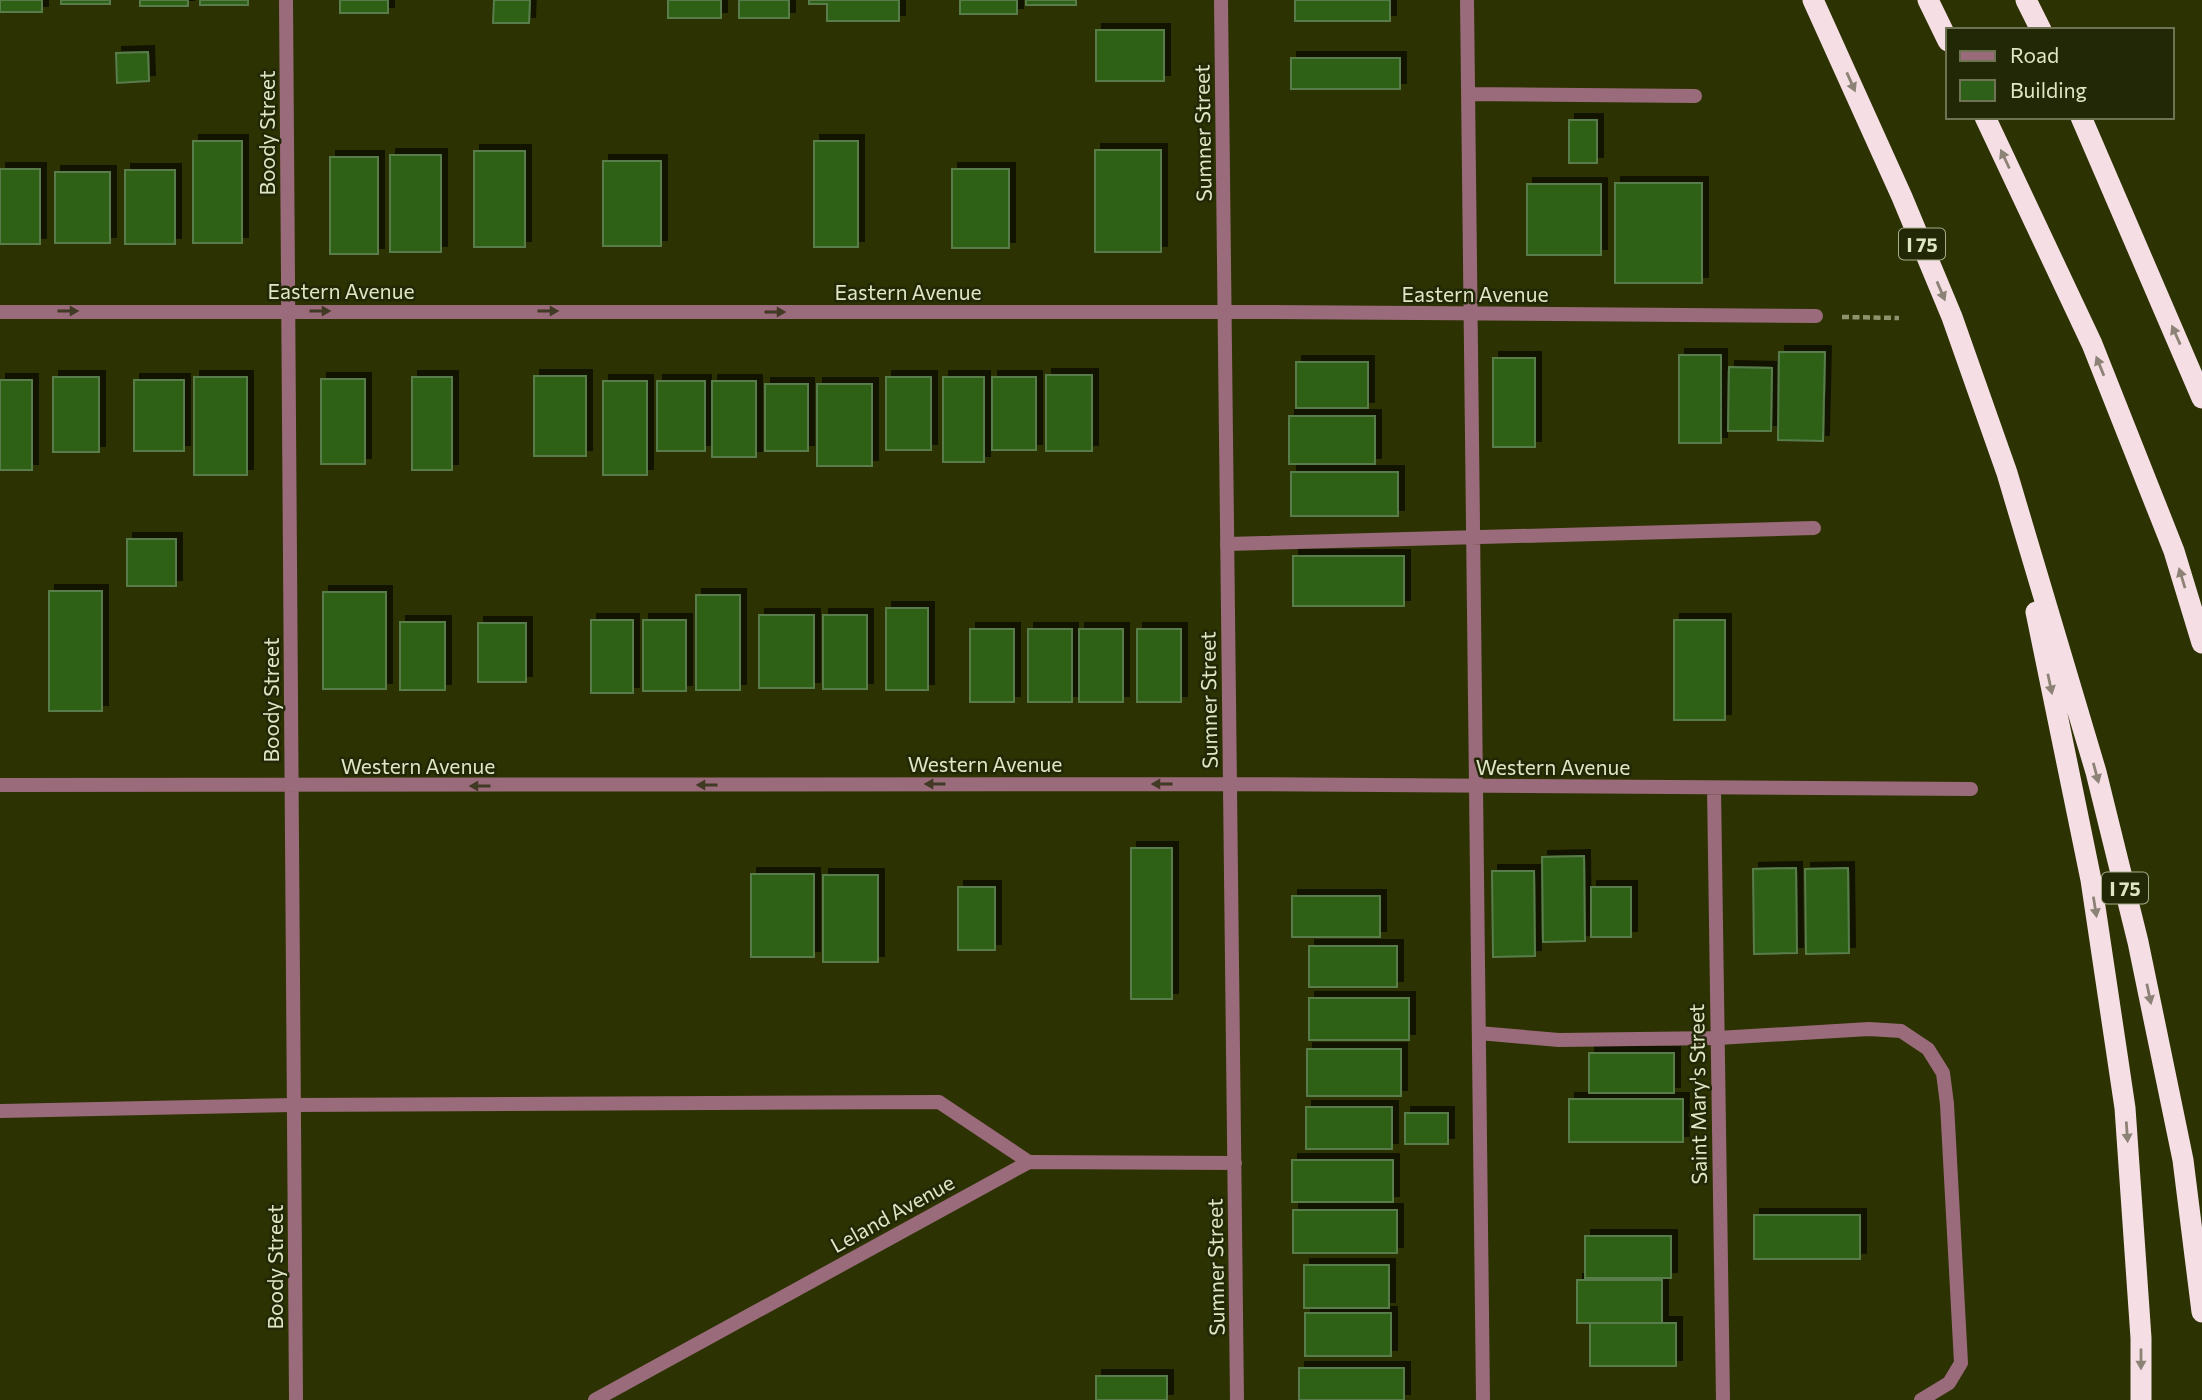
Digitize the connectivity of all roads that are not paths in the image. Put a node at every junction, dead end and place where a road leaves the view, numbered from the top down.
1 (286, 0) edge
2 (1221, 0) edge
3 (1467, 0) edge
4 (1813, 0) edge
5 (1928, 0) edge
6 (2026, 0) edge
7 (2040, 28) edge
8 (1946, 37) edge
9 (1468, 94) junction
10 (1695, 96) dead end
11 (1986, 119) edge
12 (2082, 119) edge
13 (289, 311) junction
14 (0, 312) edge
15 (1225, 312) junction
16 (1471, 314) junction
17 (1816, 316) road end
18 (2202, 398) edge
19 (2007, 473) junction
20 (1814, 528) dead end
21 (1473, 537) junction
22 (1227, 544) junction
23 (2202, 643) edge
24 (1230, 784) junction
25 (0, 785) edge
26 (291, 786) junction
27 (1476, 786) junction
28 (1714, 788) junction
29 (1971, 789) dead end
30 (1479, 1033) junction
31 (1717, 1038) junction
32 (293, 1105) junction
33 (0, 1111) edge
34 (1030, 1162) junction
35 (1235, 1163) junction
36 (2202, 1312) edge
37 (296, 1400) edge
38 (595, 1400) edge
39 (1237, 1400) edge
40 (1483, 1400) edge
41 (1723, 1400) edge
42 (1921, 1400) edge
43 (2141, 1400) edge

1 - 13 street, Boody Street
2 - 15 street, Sumner Street
3 - 9 street
4 -> 19 highway, I 75 / I 75
5 - 8 highway
6 - 7 highway
9 - 10 street
9 - 16 street
23 -> 11 highway
18 -> 12 highway
14 -> 13 street, Eastern Avenue
13 -> 15 street, Eastern Avenue
13 - 26 street, Boody Street
15 - 16 street, Eastern Avenue
15 - 22 street, Sumner Street
16 - 17 street, Eastern Avenue
16 - 21 street
19 -> 36 highway, I 75 / I 75
19 -> 43 highway
20 - 21 street
21 - 22 street
21 - 27 street
22 - 24 street, Sumner Street
24 -> 26 street, Western Avenue
24 - 27 street, Western Avenue
24 - 35 street, Sumner Street
25 - 26 street, Western Avenue
26 - 32 street, Boody Street
27 - 28 street, Western Avenue
27 - 30 street
28 - 29 street, Western Avenue
28 - 31 street, Saint Mary's Street
30 - 31 street
30 - 40 street
31 - 41 street, Saint Mary's Street
31 - 42 street
32 - 33 street
32 - 34 street
32 - 37 street, Boody Street
34 - 35 street, Leland Avenue
34 - 38 street, Leland Avenue
35 - 39 street, Sumner Street

